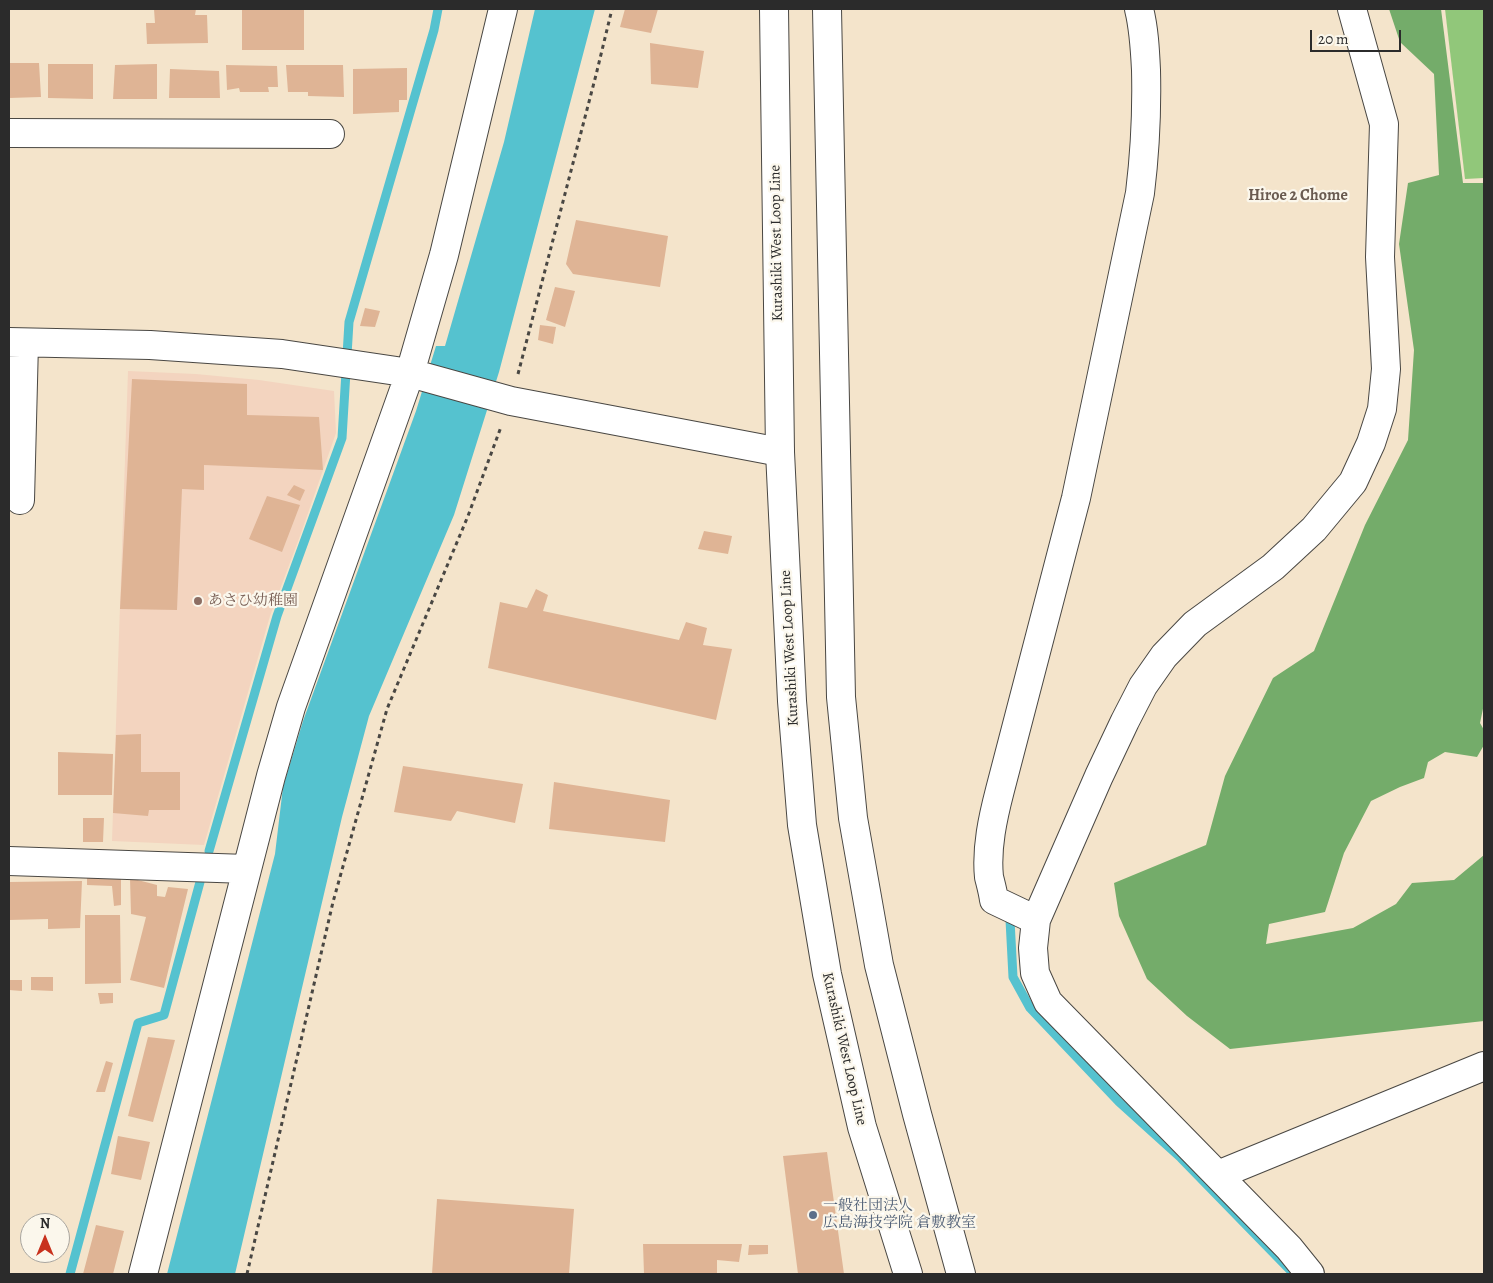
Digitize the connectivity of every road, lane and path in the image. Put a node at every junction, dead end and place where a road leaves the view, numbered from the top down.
1 (503, 9) edge
2 (612, 9) edge
3 (774, 9) edge
4 (827, 9) edge
5 (1139, 9) edge
6 (1352, 9) edge
7 (9, 133) edge
8 (330, 134) dead end
9 (16, 343) edge
10 (416, 374) junction
11 (504, 399) junction
12 (780, 452) junction
13 (20, 500) dead end
14 (9, 861) edge
15 (248, 869) junction
16 (1036, 920) junction
17 (1484, 1066) edge
18 (1218, 1175) junction
19 (142, 1274) edge
20 (247, 1274) edge
21 (908, 1274) edge
22 (961, 1274) edge
23 (1310, 1274) edge

1 - 10 street
2 - 11 path
3 - 12 street, Kurashiki West Loop Line
4 - 22 street
5 - 16 street
6 - 16 street
7 - 8 street
9 - 10 street
9 - 13 street
10 - 11 street
10 - 15 street
11 - 12 street
11 - 20 path
12 - 21 street, Kurashiki West Loop Line
14 - 15 street
15 - 19 street
16 - 18 street
17 - 18 street
18 - 23 street

